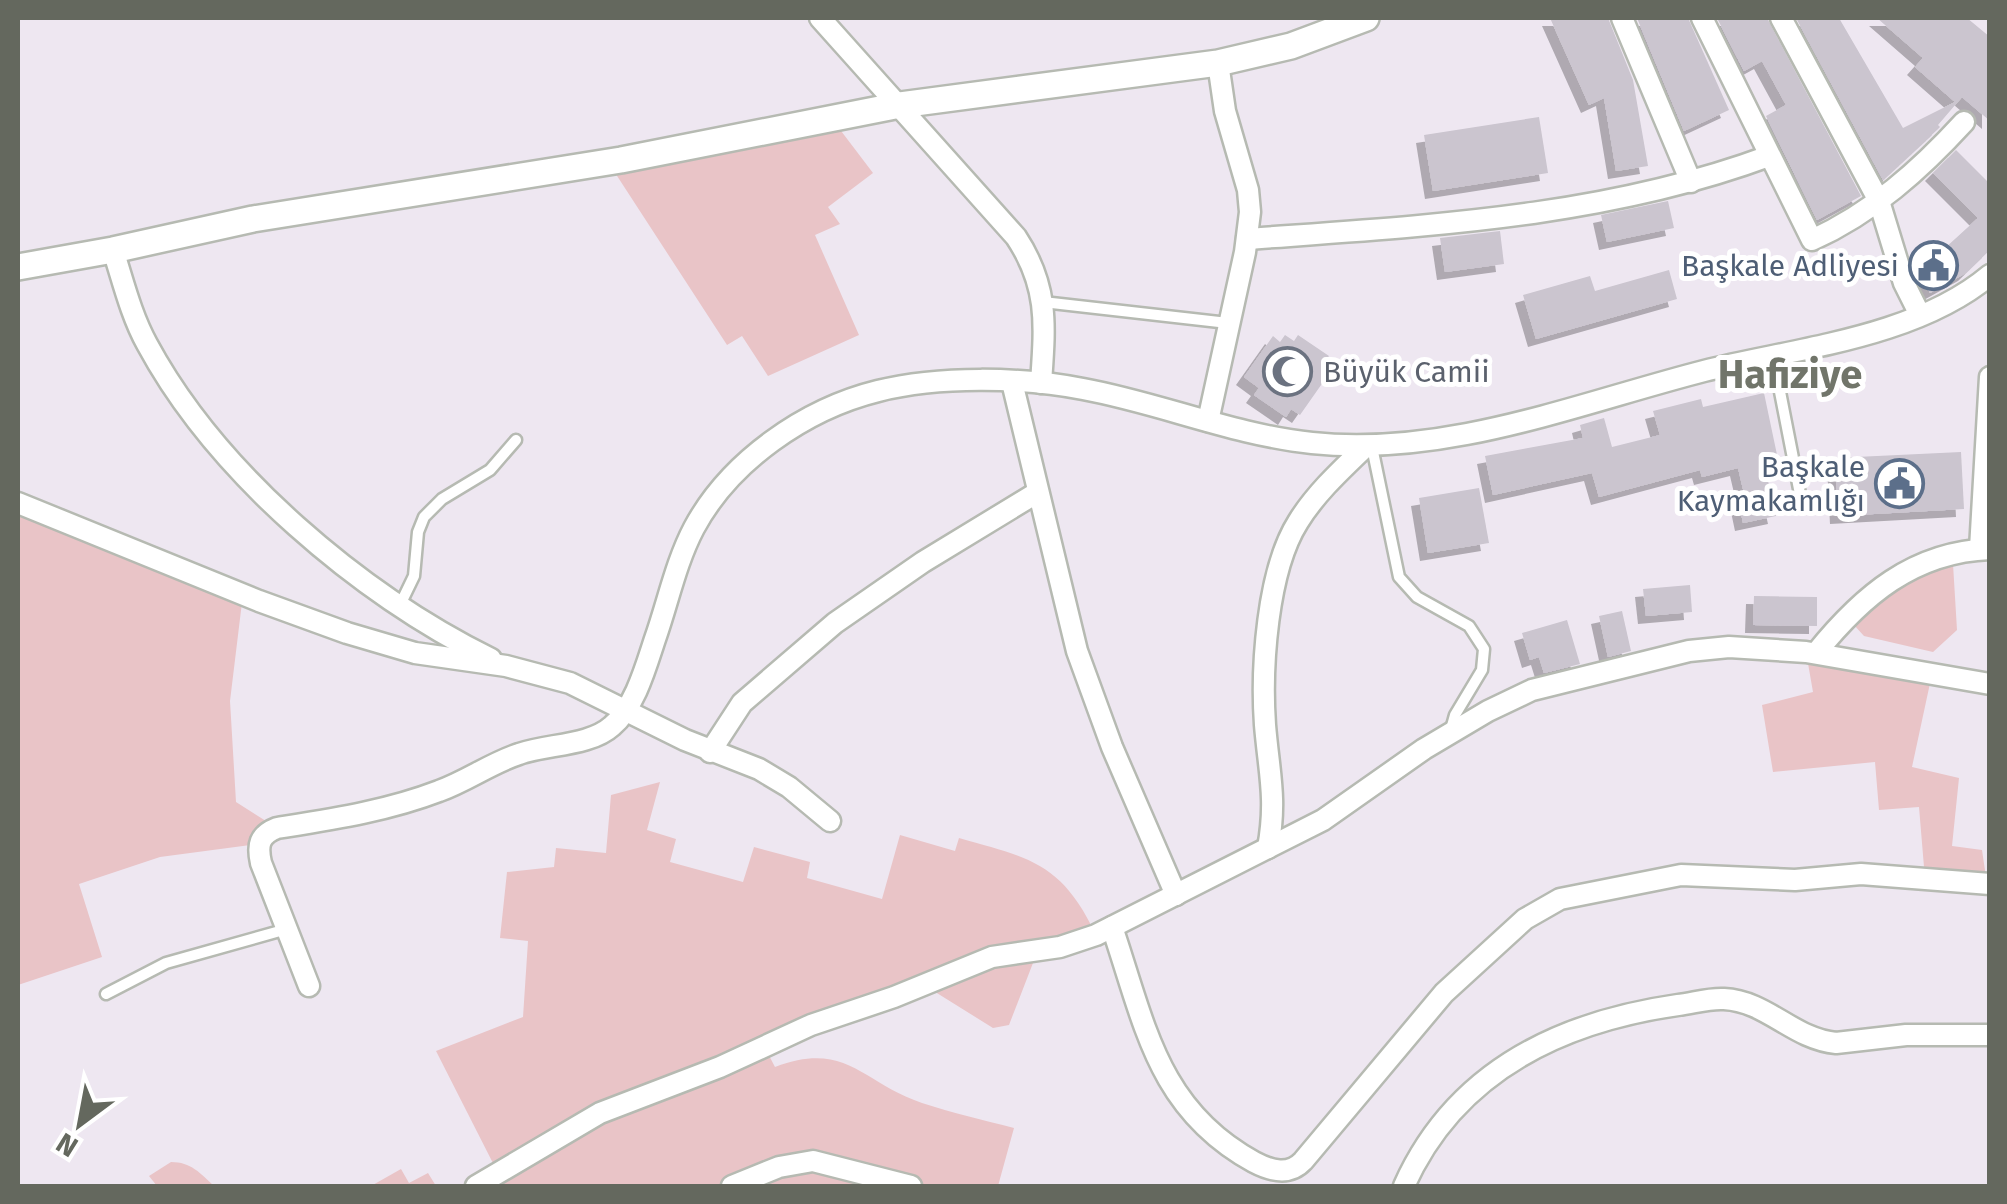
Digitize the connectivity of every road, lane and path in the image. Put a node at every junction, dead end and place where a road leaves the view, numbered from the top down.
1 (820, 18) edge
2 (1365, 18) edge
3 (1622, 18) edge
4 (1702, 18) edge
5 (1781, 18) edge
6 (1218, 63) junction
7 (900, 106) junction
8 (1964, 122) dead end
9 (1769, 156) junction
10 (1691, 182) junction
11 (1879, 201) junction
12 (1247, 239) junction
13 (113, 250) junction
14 (18, 266) edge
15 (1990, 276) edge
16 (1043, 302) junction
17 (1920, 315) junction
18 (1228, 323) junction
19 (1772, 356) junction
20 (1990, 377) edge
21 (1012, 382) junction
22 (1041, 384) junction
23 (1988, 419) edge
24 (1208, 421) junction
25 (516, 440) dead end
26 (1368, 447) junction
27 (1038, 492) junction
28 (1800, 494) dead end
29 (18, 503) edge
30 (1985, 549) edge
31 (399, 608) junction
32 (1816, 653) junction
33 (506, 666) junction
34 (1990, 684) edge
35 (625, 709) junction
36 (1450, 734) junction
37 (710, 752) junction
38 (830, 821) dead end
39 (1268, 848) junction
40 (1990, 884) edge
41 (1176, 895) junction
42 (1112, 927) junction
43 (288, 928) junction
44 (309, 986) dead end
45 (106, 994) dead end
46 (1990, 1035) edge
47 (1298, 1177) edge
48 (476, 1186) edge
49 (732, 1186) edge
50 (912, 1186) edge
51 (1404, 1186) edge

1 - 7 street
2 - 6 street
3 - 10 street
4 - 9 street
5 - 11 street
6 - 7 street
6 - 12 street
7 - 13 street
7 - 16 street
8 - 11 street
9 - 10 street
9 - 11 street
10 - 12 street
11 - 17 street
12 - 18 street
13 - 14 street
13 - 31 street
15 - 17 street
16 - 18 lane
16 - 22 street
17 - 19 street
18 - 24 street
19 - 26 street
19 - 28 lane
20 - 23 street
21 - 22 street
21 - 27 street
21 - 35 street
22 - 24 street
23 - 30 street
24 - 26 street
25 - 31 lane
26 - 36 lane
26 - 39 street
27 - 37 street
27 - 41 street
29 - 33 street
30 - 32 street
31 - 33 street
32 - 34 street
32 - 36 street
33 - 35 street
35 - 37 street
35 - 43 street
36 - 39 street
37 - 38 street
39 - 41 street
40 - 47 street
41 - 42 street
42 - 47 street
42 - 48 street
43 - 44 street
43 - 45 lane
46 - 51 street
49 - 50 street

